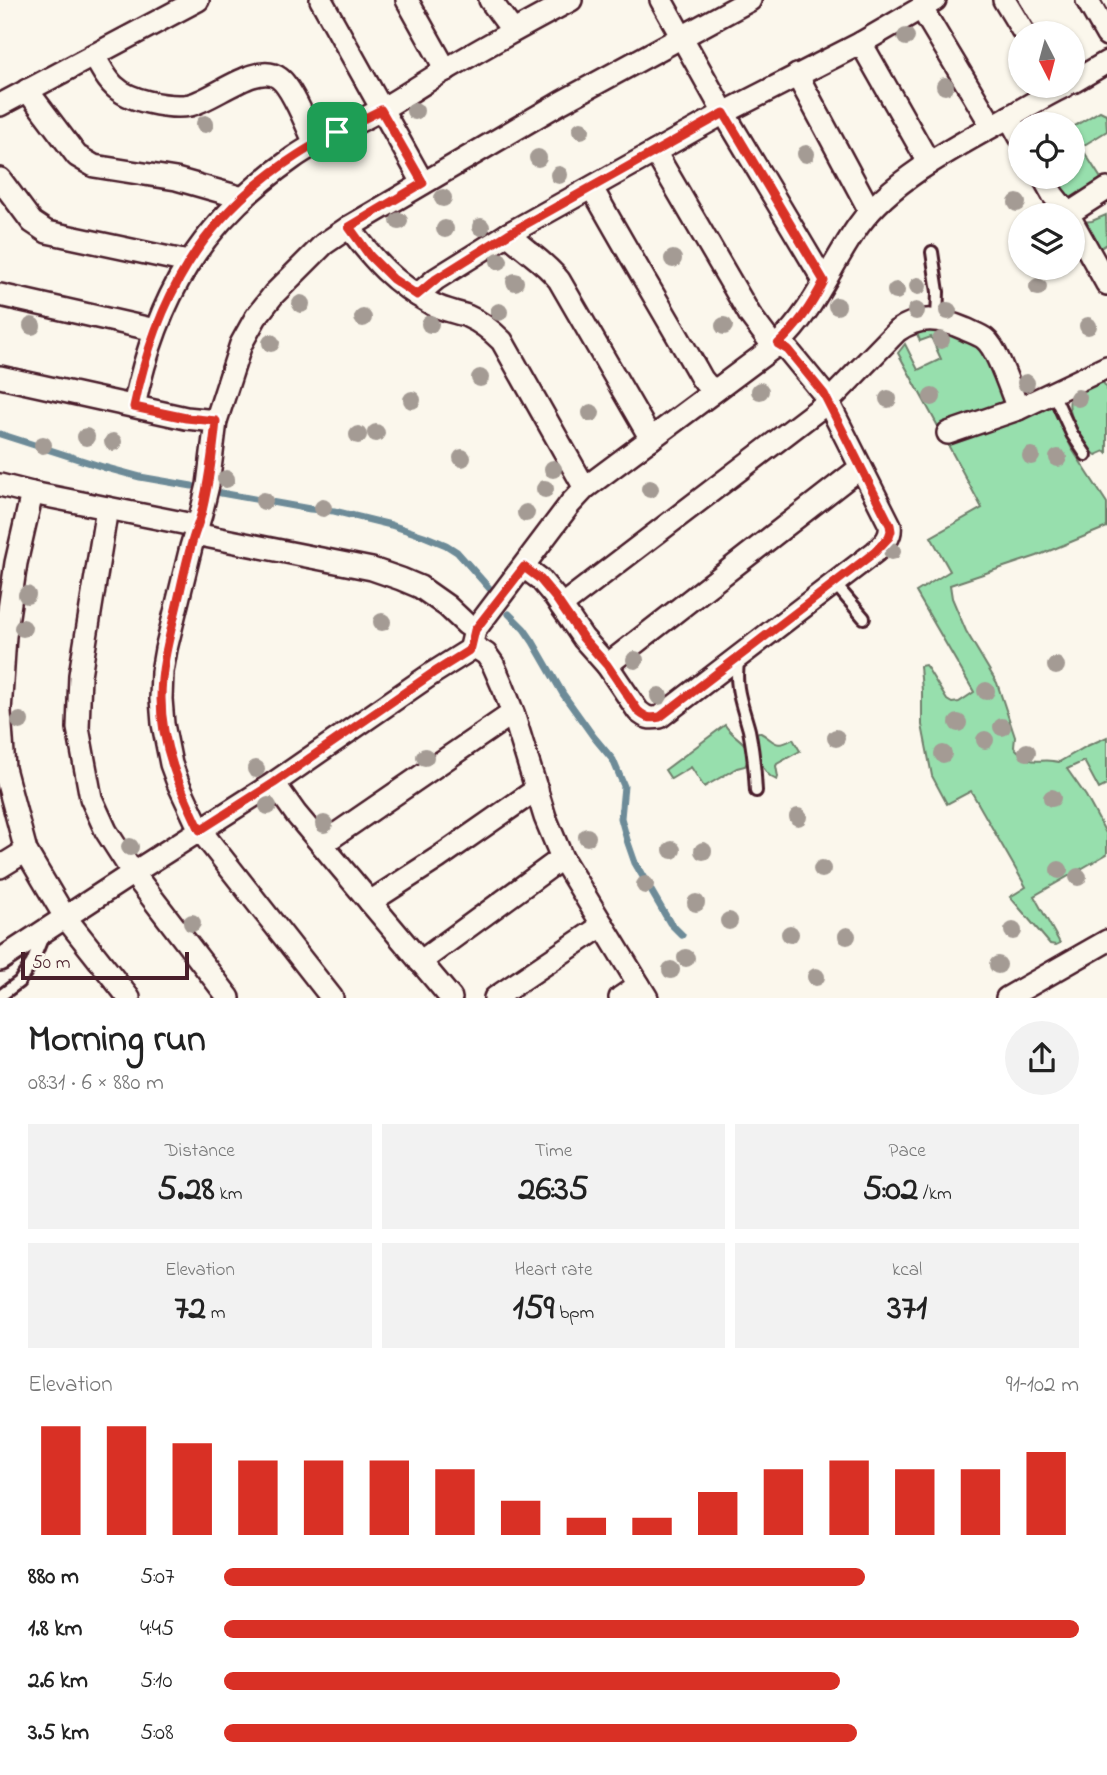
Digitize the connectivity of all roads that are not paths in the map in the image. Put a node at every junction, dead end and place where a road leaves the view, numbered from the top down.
1 (198, 0) edge
2 (321, 0) edge
3 (407, 0) edge
4 (490, 0) edge
5 (570, 0) edge
6 (661, 0) edge
7 (750, 0) edge
8 (1004, 0) edge
9 (1087, 0) edge
10 (928, 4) edge
11 (1017, 21) edge
12 (513, 31) junction
13 (1107, 35) edge
14 (682, 38) junction
15 (861, 43) junction
16 (93, 55) junction
17 (1107, 62) edge
18 (446, 70) junction
19 (1085, 74) edge
20 (797, 75) junction
21 (27, 90) junction
22 (1041, 98) edge
23 (0, 105) edge
24 (381, 110) junction
25 (724, 113) junction
26 (1000, 121) junction
27 (1008, 127) edge
28 (315, 144) junction
29 (655, 152) junction
30 (929, 163) junction
31 (0, 179) edge
32 (423, 183) junction
33 (592, 188) junction
34 (1107, 189) edge
35 (243, 198) junction
36 (1085, 206) edge
37 (870, 212) junction
38 (349, 227) junction
39 (508, 234) junction
40 (1085, 244) edge
41 (932, 252) dead end
42 (188, 262) junction
43 (824, 281) junction
44 (1107, 284) edge
45 (0, 295) edge
46 (417, 295) junction
47 (937, 320) junction
48 (155, 330) junction
49 (776, 346) junction
50 (1107, 367) edge
51 (0, 377) edge
52 (715, 390) junction
53 (1054, 393) junction
54 (828, 402) junction
55 (134, 407) junction
56 (1018, 409) junction
57 (216, 421) junction
58 (948, 433) dead end
59 (651, 439) junction
60 (1086, 455) dead end
61 (860, 468) junction
62 (0, 485) edge
63 (585, 488) junction
64 (32, 493) junction
65 (107, 508) junction
66 (196, 530) junction
67 (8, 561) edge
68 (524, 567) junction
69 (835, 584) junction
70 (561, 606) junction
71 (864, 618) dead end
72 (3, 635) edge
73 (473, 639) junction
74 (740, 655) junction
75 (607, 665) junction
76 (0, 712) edge
77 (513, 713) junction
78 (2, 769) edge
79 (274, 783) junction
80 (537, 789) junction
81 (756, 791) dead end
82 (200, 830) junction
83 (322, 844) junction
84 (26, 850) junction
85 (562, 858) junction
86 (0, 867) edge
87 (133, 873) junction
88 (370, 902) junction
89 (65, 917) junction
90 (603, 925) junction
91 (46, 930) junction
92 (1107, 942) edge
93 (0, 960) edge
94 (420, 962) junction
95 (643, 992) edge
96 (0, 996) edge
97 (129, 998) edge
98 (229, 998) edge
99 (332, 998) edge
100 (451, 998) edge
101 (495, 998) edge
102 (620, 998) edge
103 (1007, 998) edge

1 - 16 street
2 - 24 street
3 - 18 street
4 - 12 street
5 - 12 street
6 - 14 street
7 - 14 street
8 - 11 street
9 - 13 street
10 - 15 street
10 - 26 street
12 - 18 street
14 - 25 street
14 - 32 street
15 - 20 street
15 - 30 street
16 - 21 street
16 - 28 street
17 - 19 street
18 - 24 street
20 - 25 street
20 - 37 street
21 - 23 street
21 - 35 street
22 - 26 street
24 - 28 street
24 - 32 street
25 - 29 street
25 - 43 street
26 - 27 street
26 - 30 street
28 - 35 street
29 - 33 street
29 - 49 street
30 - 37 street
31 - 42 street
32 - 38 street
33 - 39 street
33 - 52 street
34 - 36 street
35 - 42 street
37 - 43 street
38 - 46 street
38 - 57 street
39 - 46 street
39 - 59 street
40 - 44 street
41 - 47 lane
42 - 48 street
43 - 49 street
45 - 48 street
46 - 63 street
47 - 54 street
47 - 56 street
48 - 55 street
49 - 52 street
49 - 54 street
50 - 53 street
51 - 55 street
52 - 59 street
53 - 56 street
53 - 60 lane
54 - 61 street
54 - 70 street
55 - 57 street
56 - 58 street
57 - 66 street
59 - 63 street
61 - 69 street
61 - 75 street
62 - 64 street
63 - 68 street
64 - 65 street
64 - 67 street
65 - 66 street
65 - 87 street
66 - 73 street
66 - 82 street
67 - 72 street
68 - 70 street
68 - 73 street
69 - 71 lane
69 - 74 street
70 - 75 street
72 - 76 street
73 - 77 street
73 - 79 street
74 - 75 street
74 - 81 lane
76 - 78 street
77 - 80 street
77 - 83 street
78 - 84 street
79 - 82 street
79 - 83 street
80 - 85 street
80 - 88 street
82 - 87 street
82 - 99 street
83 - 88 street
84 - 86 street
84 - 89 street
85 - 90 street
85 - 94 street
87 - 89 street
87 - 98 street
88 - 94 street
89 - 91 street
89 - 97 street
90 - 95 street
90 - 101 street
91 - 93 street
91 - 96 lane
92 - 103 street
94 - 100 street
95 - 102 street

